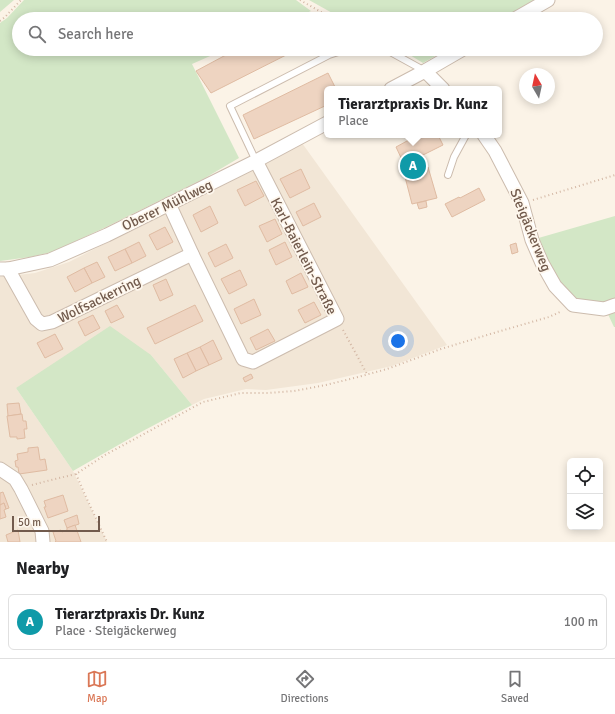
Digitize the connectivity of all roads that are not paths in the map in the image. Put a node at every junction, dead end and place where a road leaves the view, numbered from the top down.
1 (548, 0) edge
2 (528, 12) edge
3 (327, 56) edge
4 (398, 56) edge
5 (452, 56) edge
6 (425, 71) junction
7 (397, 86) edge
8 (440, 86) edge
9 (324, 125) edge
10 (464, 138) edge
11 (486, 138) edge
12 (256, 161) junction
13 (448, 175) dead end
14 (169, 204) junction
15 (192, 254) junction
16 (4, 269) edge
17 (615, 305) edge
18 (0, 469) edge
19 (43, 542) edge

1 - 2 street
3 - 12 lane
4 - 6 lane
5 - 6 street
6 - 7 street
6 - 8 street
9 - 12 street, Oberer Mühlweg
10 - 13 lane
11 - 17 street, Steigäckerweg
12 - 14 street, Oberer Mühlweg
12 - 15 street, Karl-Baierlein-Straße
14 - 15 street, Karl-Baierlein-Straße
14 - 16 street, Oberer Mühlweg
15 - 16 street, Wolfsackerring
18 - 19 street

